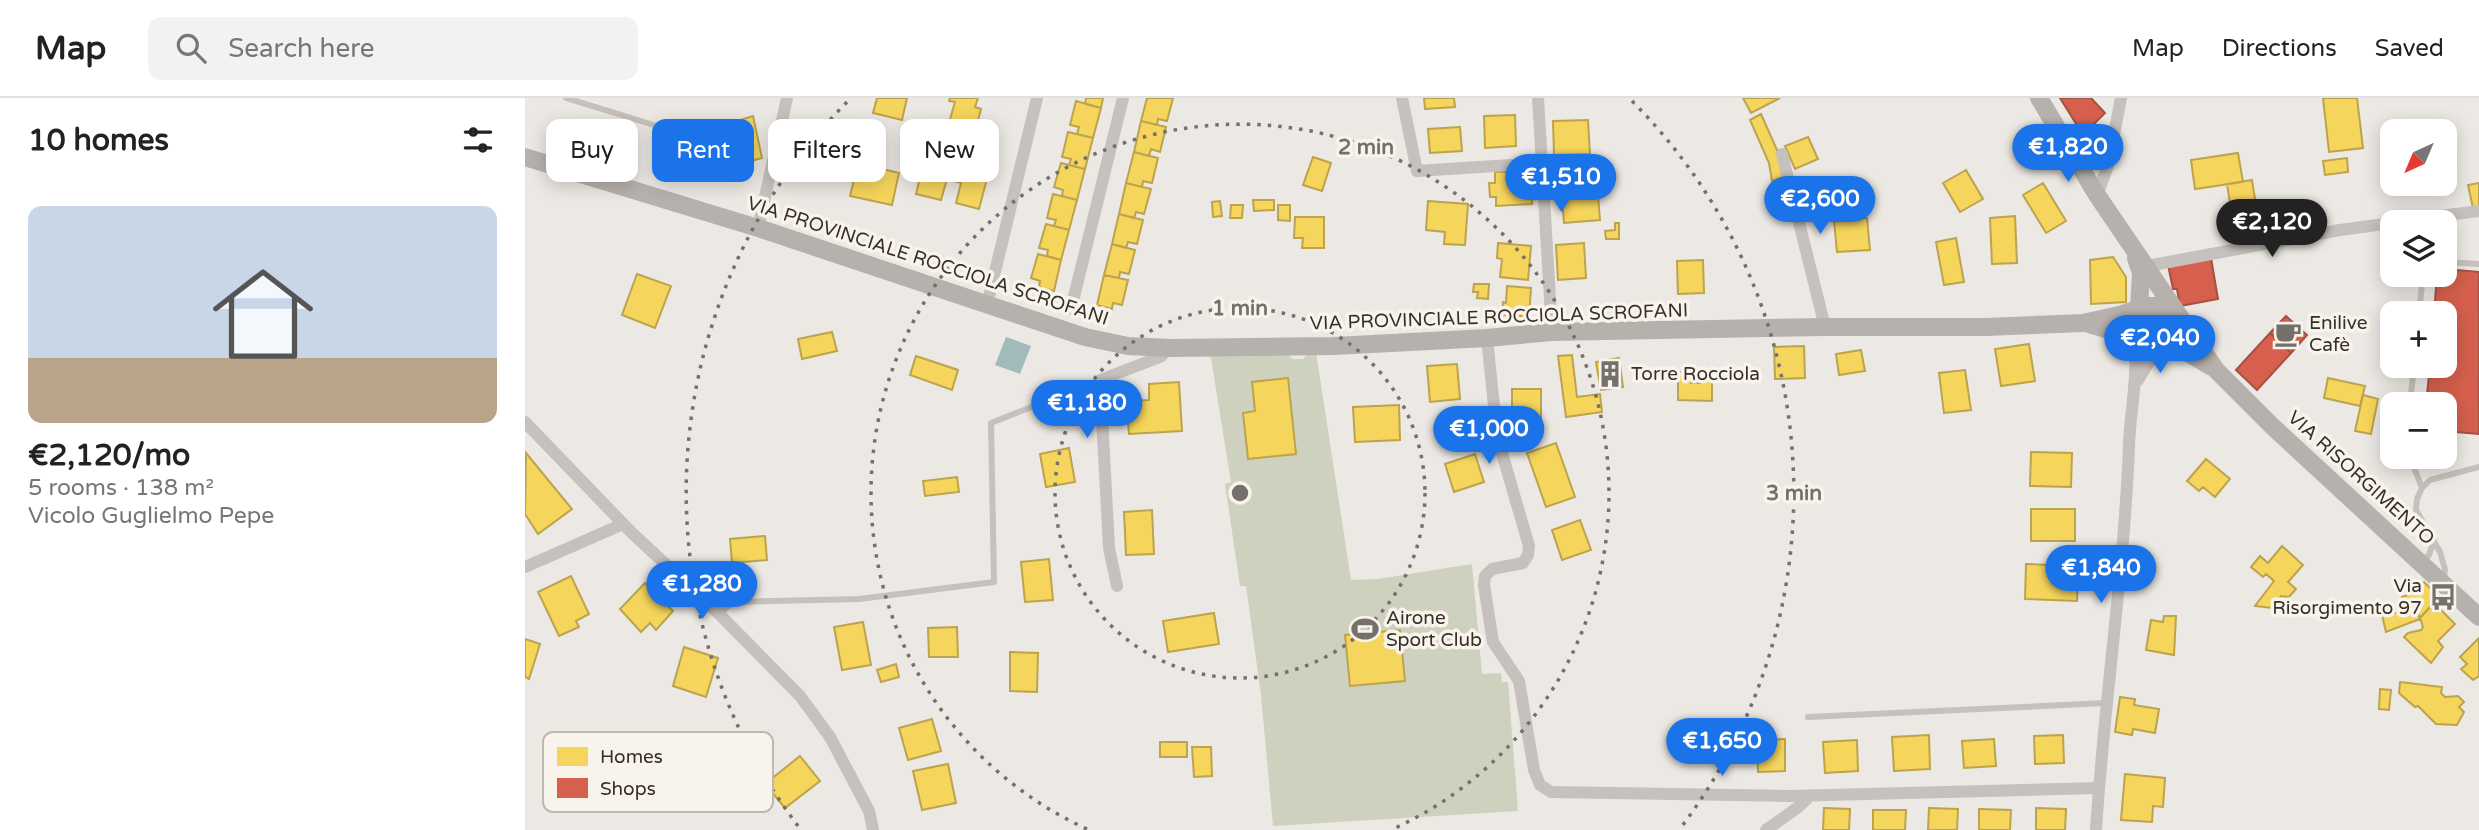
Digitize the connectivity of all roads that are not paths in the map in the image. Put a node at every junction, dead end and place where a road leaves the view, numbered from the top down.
1 (566, 98) edge
2 (593, 98) edge
3 (787, 98) edge
4 (1037, 98) edge
5 (1123, 98) edge
6 (1402, 98) edge
7 (1538, 98) edge
8 (2039, 98) edge
9 (2121, 98) edge
10 (596, 107) junction
11 (652, 124) edge
12 (1782, 154) dead end
13 (525, 157) edge
14 (1541, 163) junction
15 (2097, 195) junction
16 (2479, 211) edge
17 (2457, 214) edge
18 (2380, 224) edge
19 (758, 228) junction
20 (2133, 248) junction
21 (2457, 263) edge
22 (2479, 264) edge
23 (2147, 266) junction
24 (987, 305) junction
25 (1071, 309) dead end
26 (2137, 310) junction
27 (2171, 315) junction
28 (2083, 323) junction
29 (1825, 327) junction
30 (1552, 332) junction
31 (1487, 338) junction
32 (2133, 343) junction
33 (1170, 348) junction
34 (2159, 349) junction
35 (2216, 370) junction
36 (1100, 380) junction
37 (2136, 383) junction
38 (525, 422) edge
39 (2479, 467) edge
40 (2415, 469) edge
41 (2422, 488) junction
42 (623, 524) junction
43 (2434, 541) junction
44 (2421, 562) junction
45 (525, 567) edge
46 (2443, 582) junction
47 (1117, 586) dead end
48 (719, 614) junction
49 (2479, 617) edge
50 (2108, 703) junction
51 (1808, 717) dead end
52 (2099, 788) junction
53 (1811, 795) junction
54 (873, 830) edge
55 (1766, 830) edge
56 (2096, 830) edge

1 - 10 lane
2 - 10 lane
3 - 19 street
4 - 24 street
5 - 25 street
6 - 14 street
7 - 14 street
8 - 15 street
9 - 15 street
10 - 11 lane
12 - 29 street
13 - 19 street, VIA PROVINCIALE ROCCIOLA SCROFANI
14 - 30 street
15 - 20 street
16 - 17 street
18 - 23 street
19 - 24 street, VIA PROVINCIALE ROCCIOLA SCROFANI
20 - 23 street
20 - 26 street
21 - 22 lane
23 - 27 street
24 - 33 street, VIA PROVINCIALE ROCCIOLA SCROFANI
26 - 27 street
26 - 28 street
26 - 32 street
27 - 34 street
27 - 35 street
28 - 29 street, VIA PROVINCIALE ROCCIOLA SCROFANI
28 - 32 street
29 - 30 street, VIA PROVINCIALE ROCCIOLA SCROFANI
30 - 31 street, VIA PROVINCIALE ROCCIOLA SCROFANI
31 - 33 street, VIA PROVINCIALE ROCCIOLA SCROFANI
31 - 53 street
32 - 34 street
32 - 37 street
33 - 36 street
34 - 35 street
34 - 37 street
35 - 44 street, VIA RISORGIMENTO
36 - 47 street
36 - 48 lane
37 - 50 street
38 - 42 street
39 - 41 lane
40 - 41 lane
41 - 43 lane
42 - 45 street
42 - 48 street
43 - 44 lane
43 - 46 lane
44 - 46 street, VIA RISORGIMENTO
46 - 49 street, VIA RISORGIMENTO
48 - 54 street
50 - 51 lane
50 - 52 street
52 - 53 street
52 - 56 street
53 - 55 street

